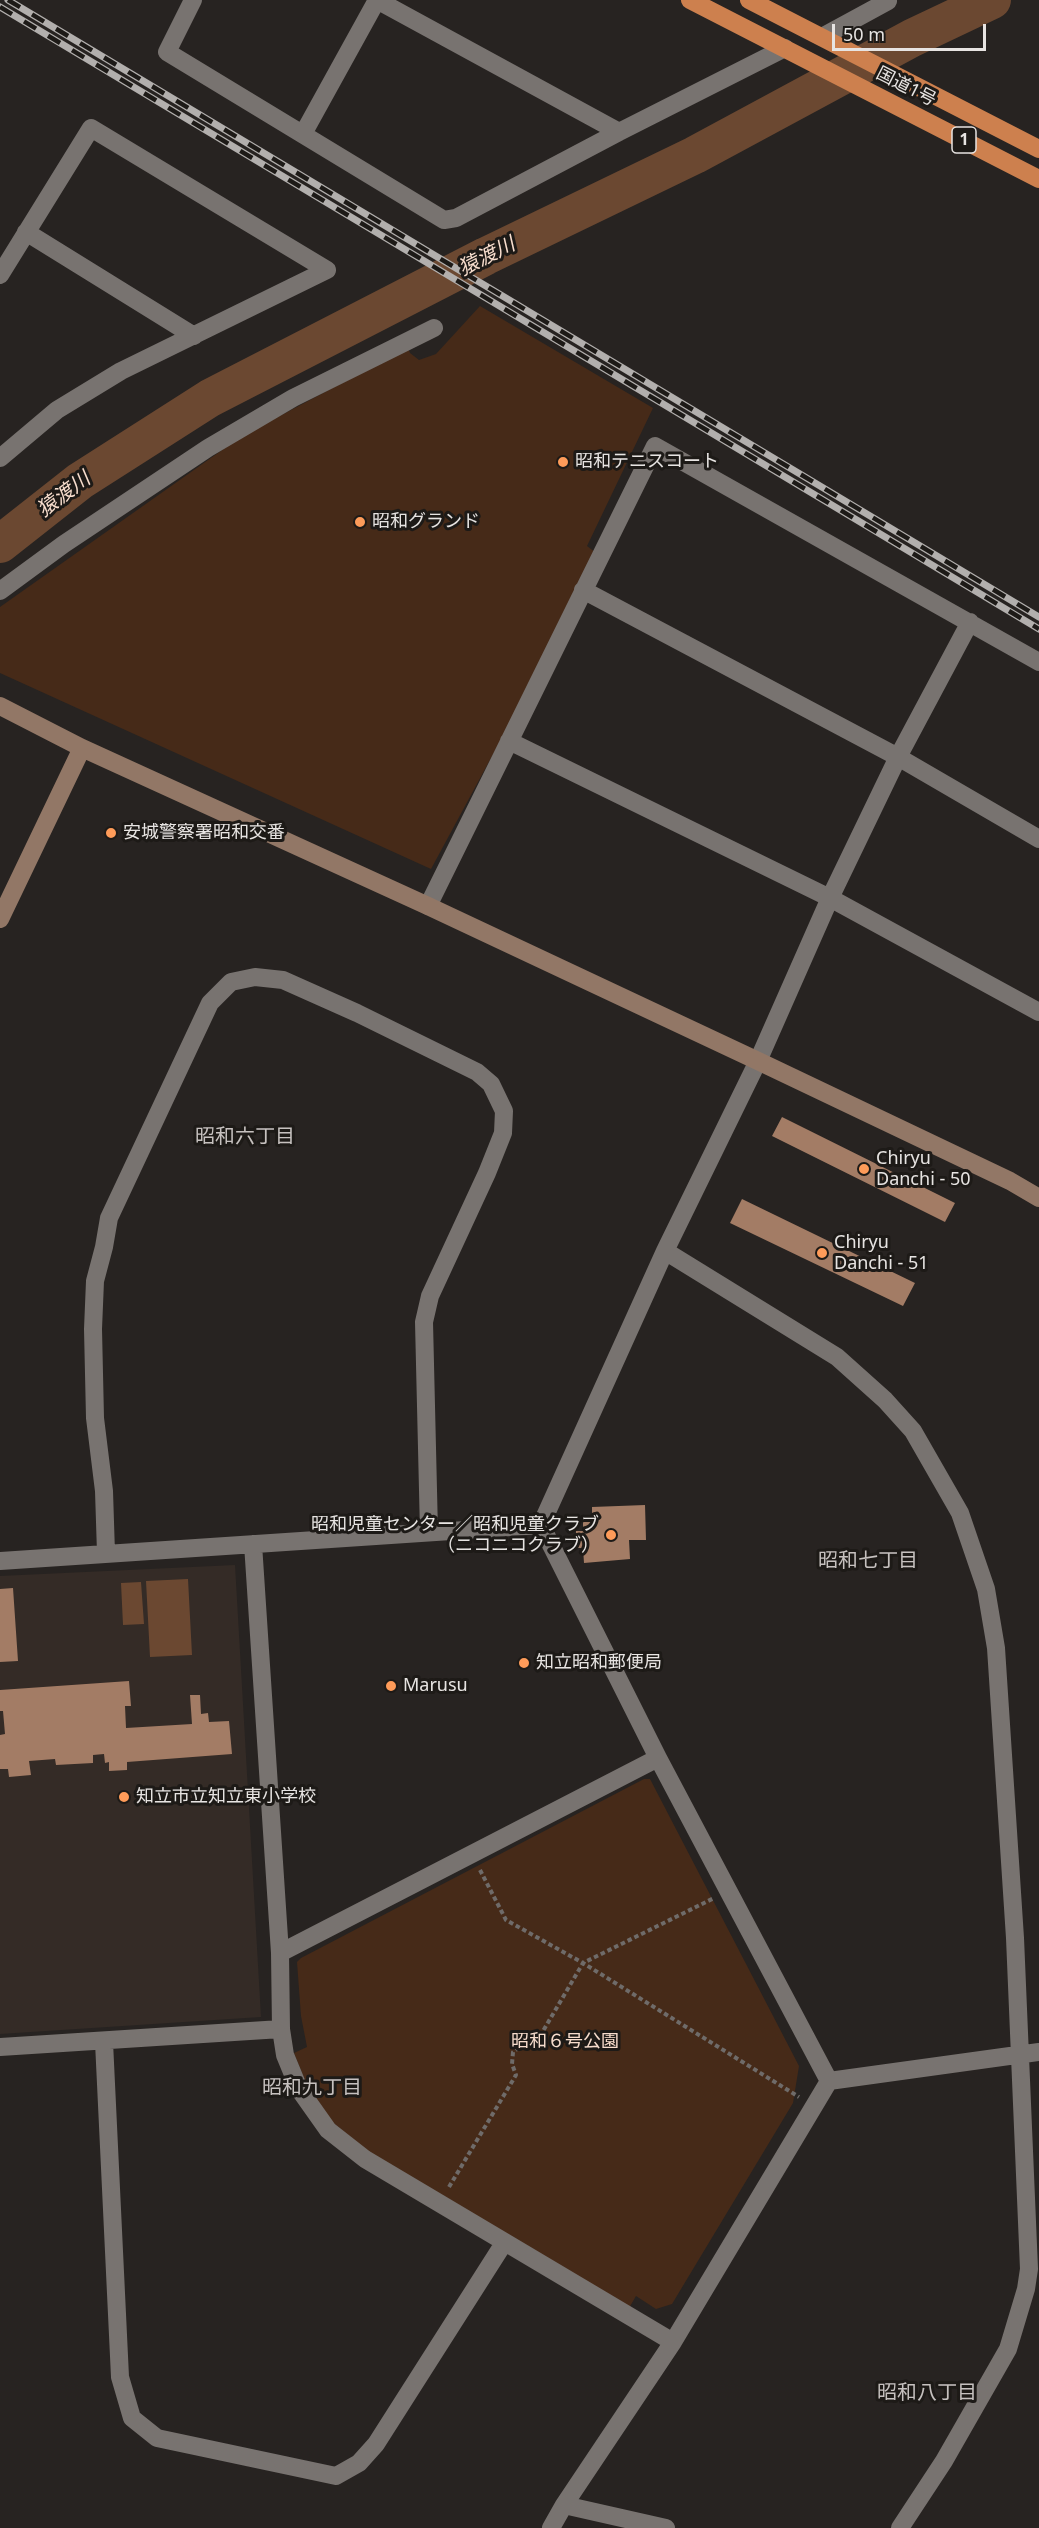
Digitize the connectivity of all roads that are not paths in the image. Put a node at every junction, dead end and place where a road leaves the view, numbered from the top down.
1 (193, 0) edge
2 (377, 0) edge
3 (690, 0) edge
4 (749, 0) edge
5 (888, 0) edge
6 (825, 39) junction
7 (789, 50) junction
8 (619, 132) junction
9 (303, 134) junction
10 (1039, 148) edge
11 (1039, 179) edge
12 (26, 232) junction
13 (0, 275) edge
14 (434, 328) dead end
15 (194, 336) junction
16 (0, 458) edge
17 (583, 590) junction
18 (0, 591) edge
19 (970, 622) junction
20 (1039, 662) edge
21 (0, 706) edge
22 (509, 741) junction
23 (82, 748) junction
24 (898, 757) junction
25 (1039, 839) edge
26 (830, 898) junction
27 (428, 906) junction
28 (0, 919) edge
29 (1039, 1012) edge
30 (758, 1061) junction
31 (1039, 1198) edge
32 (665, 1251) junction
33 (541, 1525) junction
34 (429, 1532) junction
35 (253, 1544) junction
36 (106, 1553) junction
37 (0, 1561) edge
38 (658, 1758) junction
39 (280, 1953) junction
40 (281, 2029) junction
41 (104, 2042) junction
42 (0, 2048) edge
43 (1039, 2052) edge
44 (1019, 2053) junction
45 (828, 2081) junction
46 (504, 2243) junction
47 (673, 2342) junction
48 (564, 2505) junction
49 (551, 2528) edge
50 (666, 2528) edge
51 (900, 2528) edge

1 - 9 street
2 - 8 street
2 - 9 street
3 - 7 highway, 国道1号 / 1
4 - 6 highway, 国道1号 / 1
5 - 6 street
6 - 10 highway, 国道1号 / 1
7 - 8 street
7 - 11 highway, 国道1号 / 1
8 - 9 street
12 - 13 street
12 - 15 street
12 - 15 street
14 - 18 street
15 - 16 street
17 - 19 street
17 - 22 street
17 - 24 street
19 - 20 street
19 - 24 street
21 - 23 street
22 - 26 street
22 - 27 street
23 - 27 street
23 - 28 street
24 - 25 street
24 - 26 street
26 - 29 street
26 - 30 street
27 - 30 street
30 - 31 street
30 - 32 street
32 - 33 street
32 - 44 street
33 - 34 street
33 - 38 street
34 - 35 street
34 - 36 street
35 - 36 street
35 - 39 street
36 - 37 street
38 - 39 street
38 - 45 street
39 - 40 street
40 - 41 street
40 - 46 street
41 - 42 street
41 - 46 street
43 - 44 street
44 - 45 street
44 - 51 street
45 - 47 street
46 - 47 street
47 - 48 street
48 - 49 street
48 - 50 street

